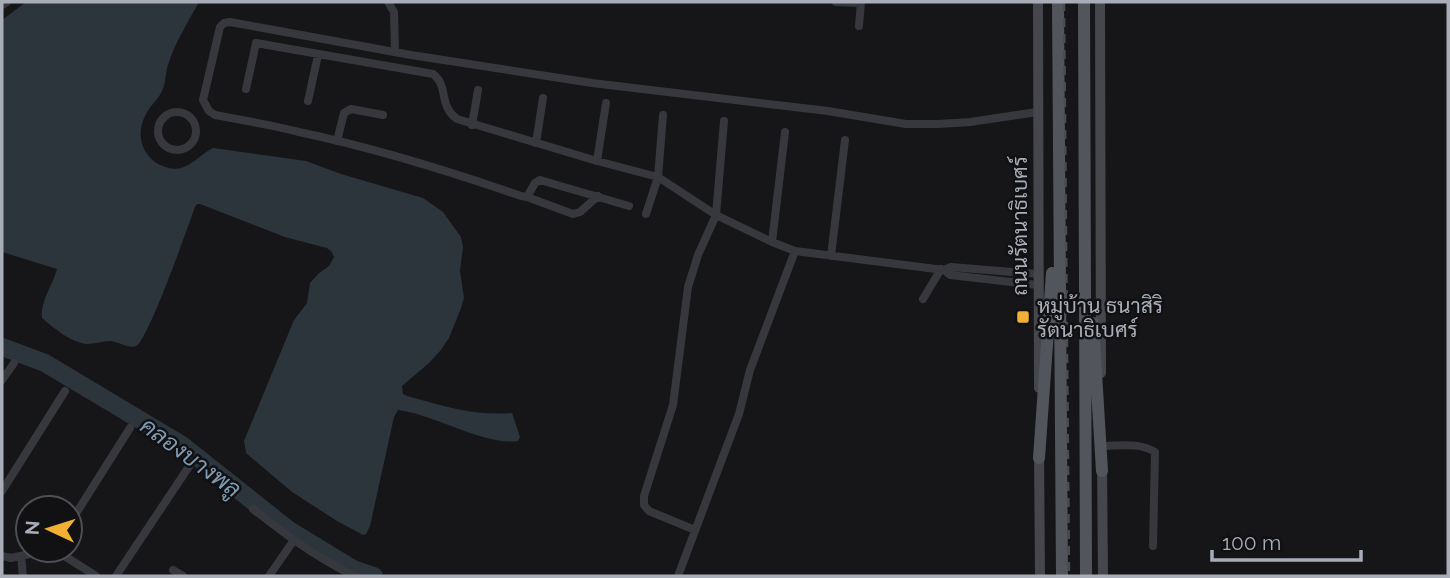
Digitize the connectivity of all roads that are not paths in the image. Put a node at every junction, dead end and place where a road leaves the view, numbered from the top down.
1 (7, 2) edge
2 (388, 2) edge
3 (836, 2) edge
4 (861, 2) edge
5 (1038, 2) edge
6 (1058, 2) edge
7 (1084, 2) edge
8 (1100, 2) edge
9 (2, 5) edge
10 (859, 26) dead end
11 (395, 52) junction
12 (317, 55) junction
13 (246, 89) dead end
14 (478, 90) dead end
15 (543, 98) dead end
16 (308, 101) dead end
17 (607, 103) dead end
18 (204, 106) junction
19 (1037, 112) junction
20 (663, 114) dead end
21 (383, 115) dead end
22 (191, 117) junction
23 (724, 121) dead end
24 (472, 125) junction
25 (785, 132) dead end
26 (337, 141) junction
27 (845, 141) dead end
28 (536, 143) junction
29 (597, 161) junction
30 (659, 177) junction
31 (1059, 183) junction
32 (1085, 183) junction
33 (598, 196) junction
34 (527, 197) junction
35 (629, 206) dead end
36 (646, 214) dead end
37 (716, 215) junction
38 (772, 242) junction
39 (795, 251) junction
40 (831, 256) junction
41 (943, 270) junction
42 (1038, 279) junction
43 (923, 299) dead end
44 (13, 363) dead end
45 (2, 380) edge
46 (65, 391) dead end
47 (130, 428) dead end
48 (1102, 446) junction
49 (1039, 458) junction
50 (190, 465) dead end
51 (1102, 471) junction
52 (2, 491) edge
53 (84, 501) edge
54 (253, 509) dead end
55 (695, 530) junction
56 (294, 540) junction
57 (1153, 546) dead end
58 (77, 564) edge
59 (173, 570) dead end
60 (96, 576) edge
61 (116, 576) edge
62 (183, 576) edge
63 (269, 576) edge
64 (355, 576) edge
65 (678, 576) edge
66 (1040, 576) edge
67 (1062, 576) edge
68 (1086, 576) edge
69 (1103, 576) edge

1 - 9 street
2 - 11 street
3 - 4 street
4 - 10 street
5 - 19 main road, ถนนรัตนาธิเบศร์
6 - 31 main road, ถนนรัตนาธิเบศร์
7 - 32 main road
8 - 48 main road
11 - 18 street
11 - 19 street
12 - 13 street
12 - 16 street
12 - 24 street
14 - 24 street
15 - 28 street
17 - 29 street
18 - 22 street
18 - 26 street
19 - 42 main road, ถนนรัตนาธิเบศร์
20 - 30 street
21 - 26 street
22 - 22 street
23 - 37 street
24 - 28 street
25 - 38 street
26 - 34 street
27 - 40 street
28 - 29 street
29 - 30 street
30 - 36 street
30 - 37 street
31 - 49 main road
31 - 67 main road, ถนนรัตนาธิเบศร์
32 - 51 main road
32 - 68 main road
33 - 34 street
33 - 34 street
33 - 35 street
37 - 38 street
37 - 55 street
38 - 39 street
39 - 40 street
39 - 55 street
40 - 41 street
41 - 42 street
41 - 43 street
42 - 49 main road, ถนนรัตนาธิเบศร์
44 - 45 street
46 - 52 street
47 - 53 street
48 - 51 main road
48 - 57 street
49 - 66 main road, ถนนรัตนาธิเบศร์
50 - 61 street
51 - 69 main road
54 - 56 street
55 - 65 street
56 - 63 street
56 - 64 street
58 - 60 street
59 - 62 street

